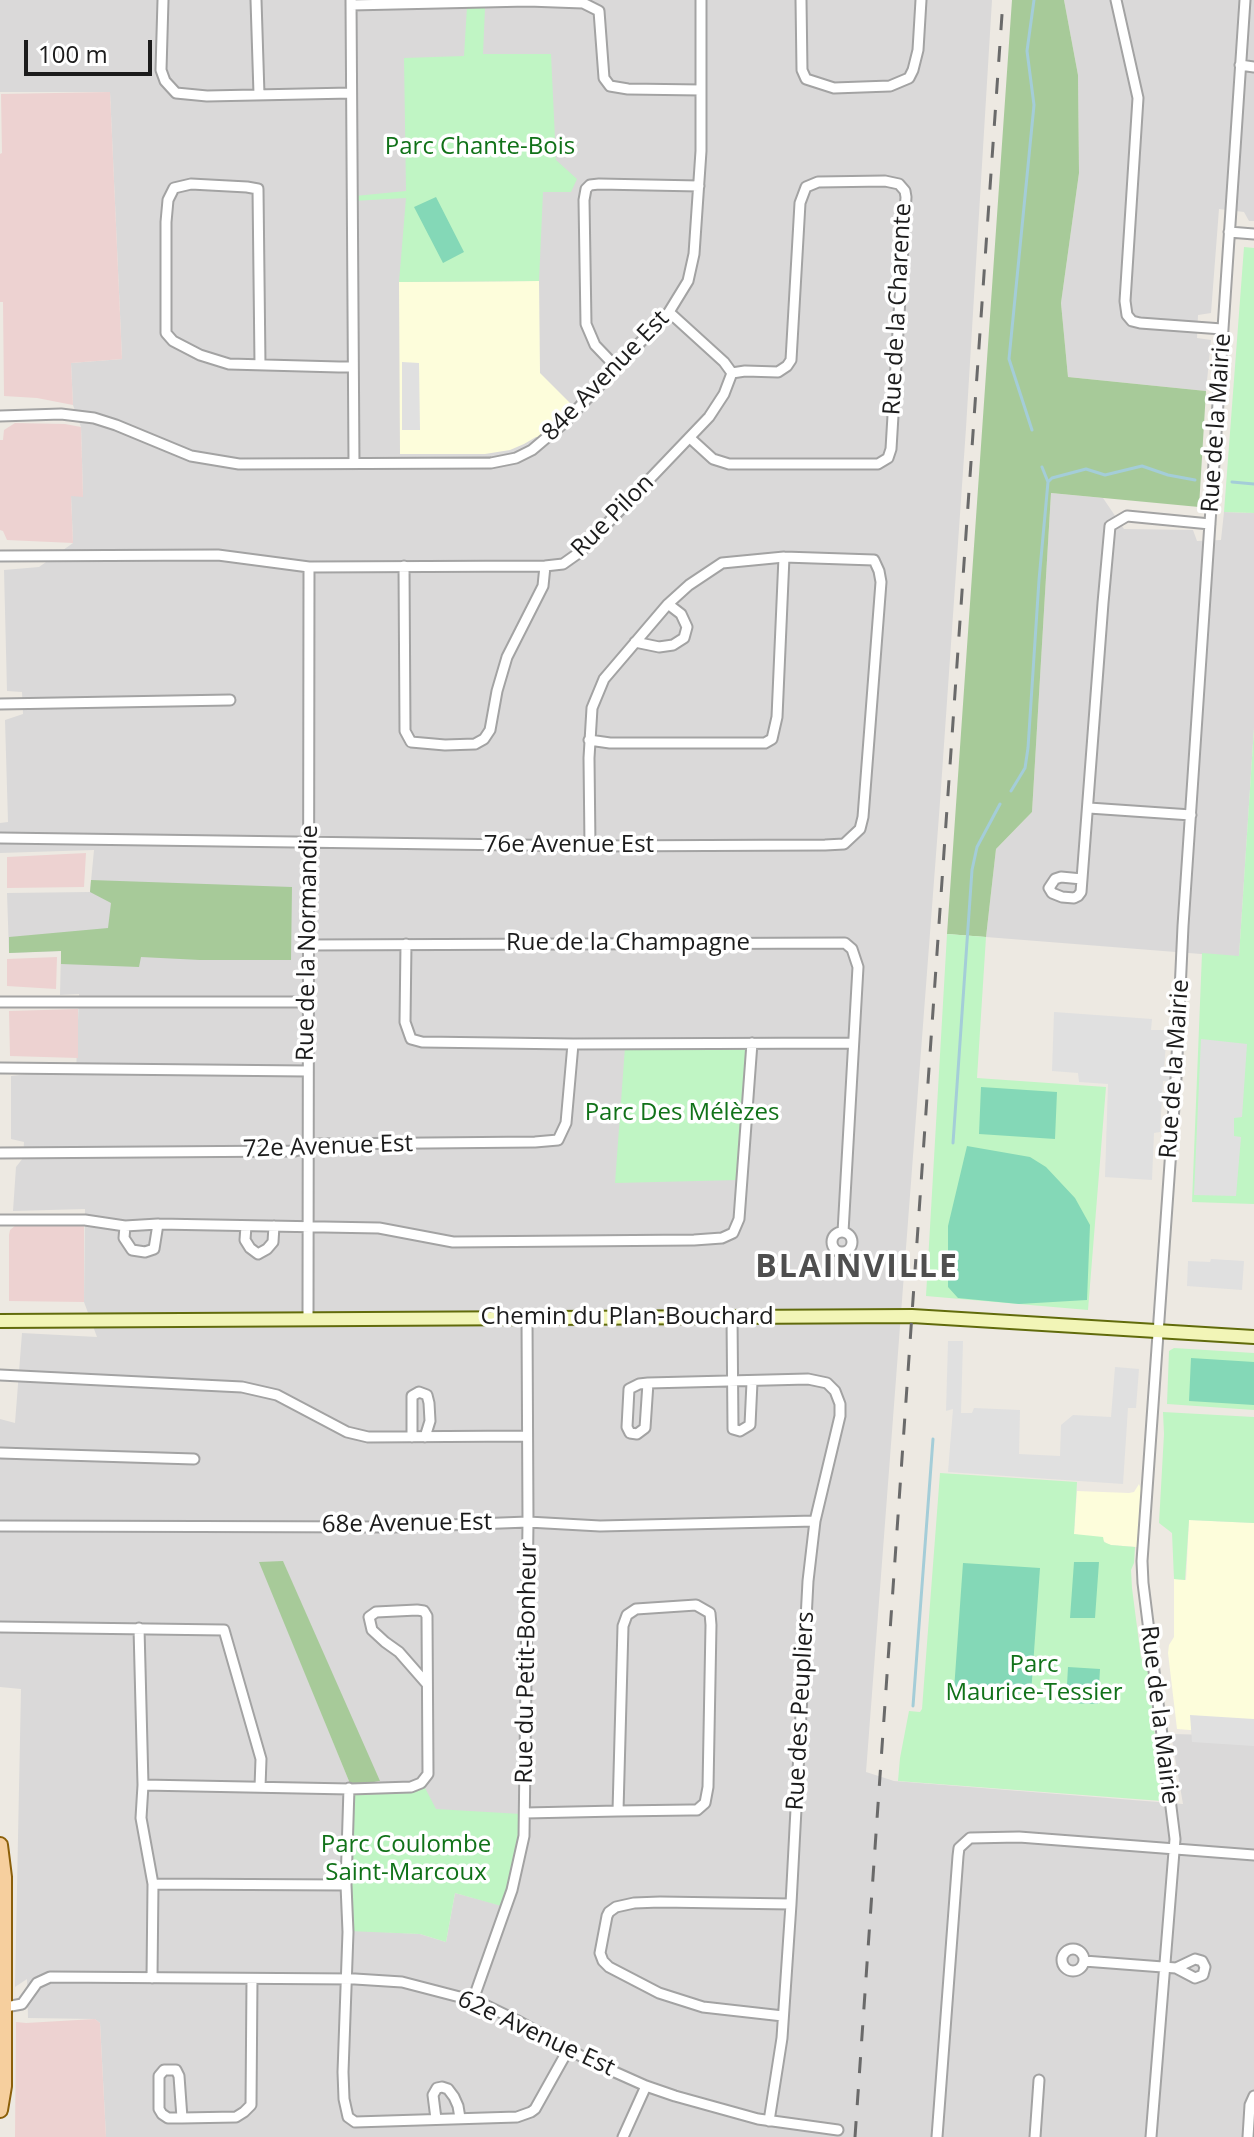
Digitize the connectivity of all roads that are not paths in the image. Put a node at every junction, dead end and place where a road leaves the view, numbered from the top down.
1 (163, 0) edge
2 (256, 0) edge
3 (701, 0) edge
4 (801, 0) edge
5 (921, 0) edge
6 (1116, 0) edge
7 (1245, 0) edge
8 (351, 3) edge
9 (1240, 65) junction
10 (1254, 67) edge
11 (701, 90) junction
12 (351, 93) junction
13 (259, 94) junction
14 (699, 186) junction
15 (1229, 232) junction
16 (1254, 234) edge
17 (669, 312) junction
18 (1222, 329) junction
19 (260, 365) junction
20 (353, 367) junction
21 (617, 368) junction
22 (732, 373) junction
23 (0, 416) edge
24 (690, 438) junction
25 (354, 463) junction
26 (1210, 524) junction
27 (0, 556) edge
28 (784, 557) junction
29 (404, 566) junction
30 (545, 566) junction
31 (309, 567) junction
32 (668, 604) junction
33 (635, 642) junction
34 (230, 700) dead end
35 (0, 704) edge
36 (589, 740) junction
37 (1089, 808) junction
38 (1191, 815) junction
39 (0, 838) edge
40 (309, 843) junction
41 (590, 846) junction
42 (1082, 879) dead end
43 (406, 944) junction
44 (307, 945) junction
45 (0, 1002) edge
46 (307, 1002) junction
47 (752, 1043) junction
48 (852, 1043) junction
49 (573, 1044) junction
50 (0, 1068) edge
51 (307, 1071) junction
52 (307, 1148) junction
53 (0, 1153) edge
54 (0, 1220) edge
55 (158, 1224) junction
56 (125, 1226) junction
57 (246, 1226) junction
58 (274, 1226) junction
59 (308, 1227) junction
60 (843, 1232) dead end
61 (732, 1316) junction
62 (527, 1317) junction
63 (308, 1319) junction
64 (0, 1321) edge
65 (1157, 1330) junction
66 (1254, 1337) edge
67 (0, 1375) edge
68 (734, 1381) junction
69 (752, 1382) junction
70 (648, 1383) junction
71 (527, 1436) junction
72 (412, 1437) junction
73 (425, 1437) junction
74 (0, 1453) edge
75 (194, 1459) dead end
76 (815, 1521) junction
77 (528, 1522) junction
78 (0, 1526) edge
79 (0, 1627) edge
80 (139, 1628) junction
81 (427, 1684) junction
82 (143, 1785) junction
83 (260, 1787) junction
84 (349, 1788) junction
85 (618, 1811) junction
86 (525, 1813) junction
87 (0, 1845) edge
88 (1175, 1850) junction
89 (1254, 1855) edge
90 (153, 1884) junction
91 (346, 1885) junction
92 (791, 1904) junction
93 (1084, 1961) dead end
94 (1165, 1967) junction
95 (1176, 1968) dead end
96 (152, 1978) junction
97 (252, 1979) junction
98 (345, 1979) junction
99 (473, 2000) junction
100 (2, 2008) edge
101 (783, 2016) junction
102 (568, 2050) junction
103 (1039, 2080) dead end
104 (646, 2086) junction
105 (1254, 2096) edge
106 (0, 2110) edge
107 (182, 2118) junction
108 (460, 2118) junction
109 (436, 2119) junction
110 (769, 2121) junction
111 (838, 2130) dead end
112 (623, 2137) edge
113 (937, 2137) edge
114 (1035, 2137) edge
115 (1151, 2137) edge
116 (1248, 2137) edge

1 - 13 street
2 - 13 street
3 - 11 street, 84e Avenue Est
4 - 5 street
6 - 18 street
7 - 9 street, Rue de la Mairie
8 - 11 street
8 - 12 street
9 - 10 street
9 - 15 street, Rue de la Mairie
11 - 14 street, 84e Avenue Est
12 - 13 street
12 - 20 street
14 - 17 street, 84e Avenue Est
14 - 21 street
15 - 16 street
15 - 18 street, Rue de la Mairie
17 - 21 street, 84e Avenue Est
17 - 22 street
18 - 26 street, Rue de la Mairie
19 - 19 street
19 - 20 street
20 - 25 street
21 - 25 street, 84e Avenue Est
22 - 24 street, Rue Pilon
22 - 24 street, Rue de la Charente
23 - 25 street, 84e Avenue Est
24 - 30 street, Rue Pilon
26 - 37 street
26 - 38 street, Rue de la Mairie
27 - 31 street
28 - 32 street
28 - 36 street
28 - 41 street, 76e Avenue Est
29 - 30 street
29 - 30 street, Rue Pilon
29 - 31 street
31 - 40 street, Rue de la Normandie
32 - 33 street
32 - 33 street
33 - 36 street
34 - 35 street
36 - 41 street
37 - 38 street
37 - 42 street
38 - 65 street, Rue de la Mairie
39 - 40 street, 76e Avenue Est
40 - 41 street, 76e Avenue Est
40 - 44 street, Rue de la Normandie
43 - 44 street, Rue de la Champagne
43 - 48 street, Rue de la Champagne
43 - 49 street
44 - 46 street, Rue de la Normandie
45 - 46 street
46 - 51 street, Rue de la Normandie
47 - 48 street
47 - 49 street
47 - 59 street
48 - 60 street
49 - 52 street, 72e Avenue Est
50 - 51 street
51 - 52 street, Rue de la Normandie
52 - 53 street, 72e Avenue Est
52 - 59 street, Rue de la Normandie
54 - 56 street
55 - 56 street
55 - 56 street
55 - 57 street
57 - 58 street
57 - 58 street
58 - 59 street
59 - 63 street, Rue de la Normandie
61 - 62 street, Chemin du Plan-Bouchard
61 - 65 street, Chemin du Plan-Bouchard
61 - 68 street
62 - 63 street, Chemin du Plan-Bouchard
62 - 71 street, Rue du Petit-Bonheur
63 - 64 street, Chemin du Plan-Bouchard
65 - 66 street, Chemin du Plan-Bouchard
65 - 88 street, Rue de la Mairie
67 - 72 street
68 - 69 street, Rue des Peupliers
68 - 69 street
68 - 70 street, Rue des Peupliers
69 - 76 street, Rue des Peupliers
70 - 70 street
71 - 73 street
71 - 77 street, Rue du Petit-Bonheur
72 - 73 street
72 - 73 street
74 - 75 street
76 - 77 street, 68e Avenue Est
76 - 92 street, Rue des Peupliers
77 - 78 street, 68e Avenue Est
77 - 86 street, Rue du Petit-Bonheur
79 - 80 street
80 - 82 street
80 - 83 street
81 - 81 street
81 - 84 street
82 - 83 street
82 - 90 street
83 - 84 street
84 - 91 street
85 - 85 street
85 - 86 street
86 - 99 street, Rue du Petit-Bonheur
87 - 100 main road
88 - 89 street
88 - 94 street, Rue de la Mairie
88 - 113 street
90 - 91 street
90 - 96 street
91 - 98 street
92 - 101 street, Rue des Peupliers
92 - 101 street
93 - 94 street
94 - 95 street
94 - 115 street, Rue de la Mairie
96 - 97 street, 62e Avenue Est
96 - 100 street, 62e Avenue Est
97 - 98 street, 62e Avenue Est
97 - 107 street
98 - 99 street, 62e Avenue Est
98 - 109 street
99 - 102 street, 62e Avenue Est
100 - 106 main road
101 - 110 street, Rue des Peupliers
102 - 104 street, 62e Avenue Est
102 - 108 street
103 - 114 street
104 - 110 street, 62e Avenue Est
104 - 112 street
105 - 116 street
107 - 107 street
108 - 109 street
108 - 109 street
110 - 111 street, 62e Avenue Est

